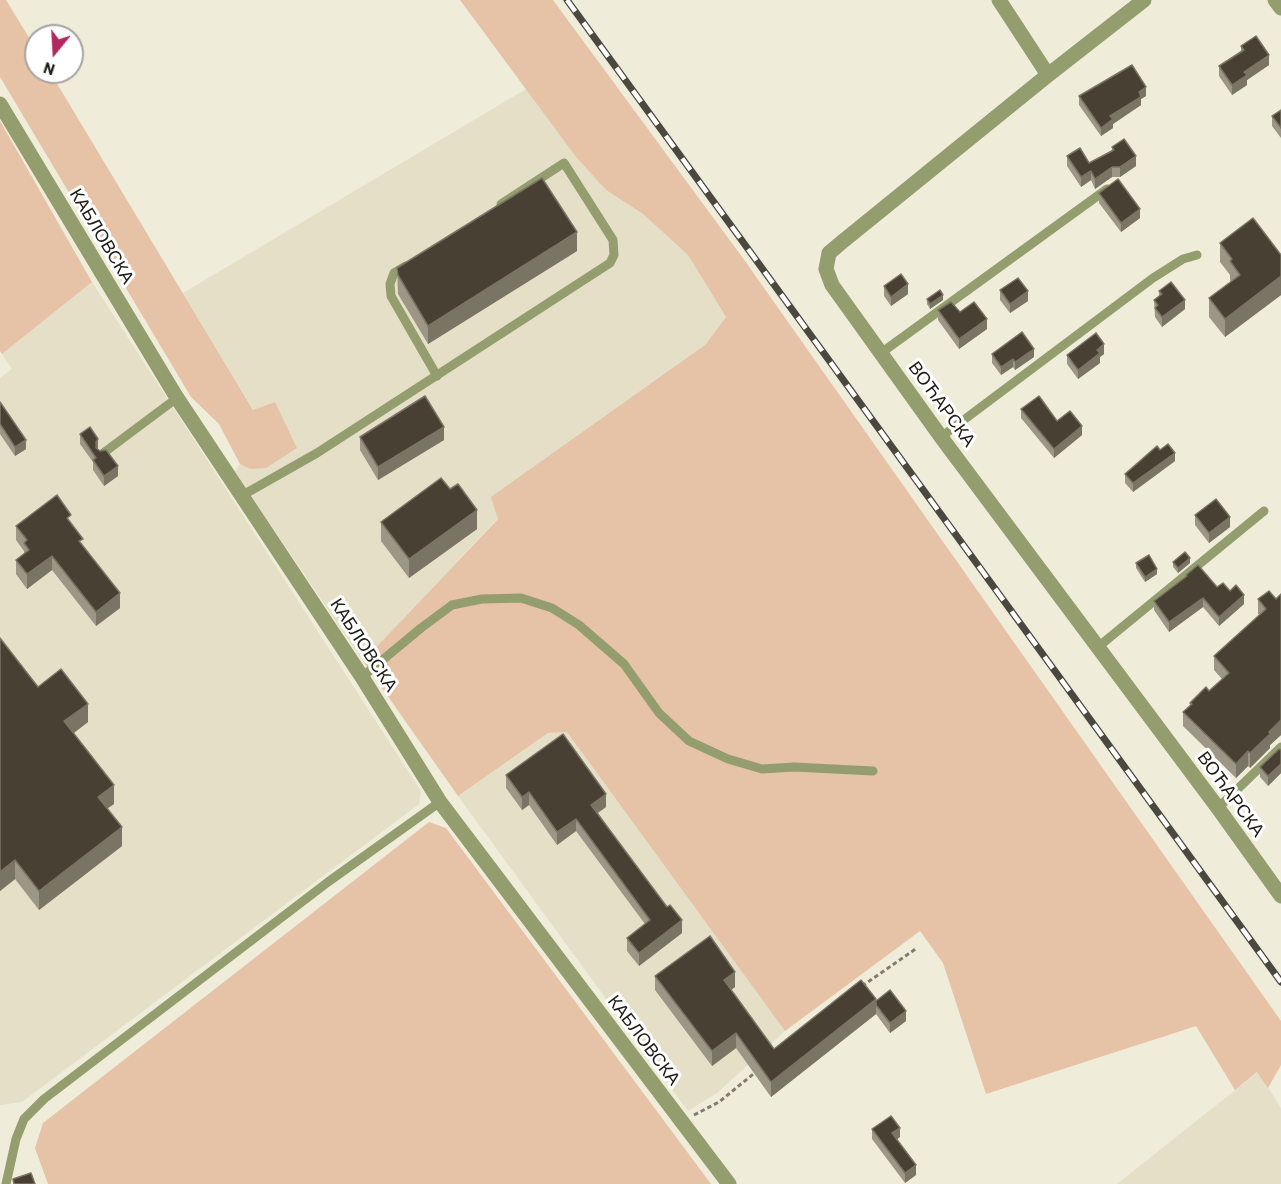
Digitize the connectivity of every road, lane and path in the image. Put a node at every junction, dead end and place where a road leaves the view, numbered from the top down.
1 (999, 0) edge
2 (1144, 0) edge
3 (1275, 0) edge
4 (1281, 8) edge
5 (1048, 75) junction
6 (0, 104) edge
7 (1116, 182) edge
8 (494, 208) edge
9 (1197, 255) dead end
10 (414, 260) edge
11 (881, 353) junction
12 (437, 376) junction
13 (177, 398) junction
14 (941, 437) junction
15 (102, 454) edge
16 (243, 495) junction
17 (1264, 511) dead end
18 (1098, 647) junction
19 (362, 677) junction
20 (1281, 747) edge
21 (873, 771) dead end
22 (440, 802) junction
23 (1218, 808) junction
24 (1281, 896) edge
25 (917, 948) dead end
26 (860, 987) edge
27 (763, 1066) edge
28 (681, 1122) junction
29 (6, 1184) edge
30 (729, 1184) edge

1 - 5 street
2 - 5 street, ВОЋАРСКА
3 - 4 street
5 - 11 street, ВОЋАРСКА
6 - 13 street, КАБЛОВСКА
7 - 11 lane
8 - 12 lane
9 - 14 lane
10 - 12 lane
11 - 14 street, ВОЋАРСКА
12 - 16 lane
13 - 15 lane
13 - 16 street, КАБЛОВСКА
14 - 18 street, ВОЋАРСКА
16 - 19 street, КАБЛОВСКА
17 - 18 lane
18 - 23 street, ВОЋАРСКА
19 - 21 lane
19 - 22 street, КАБЛОВСКА
20 - 23 lane
22 - 28 street, КАБЛОВСКА
22 - 29 lane
23 - 24 street, ВОЋАРСКА
25 - 26 path
27 - 28 path
28 - 30 street, КАБЛОВСКА

